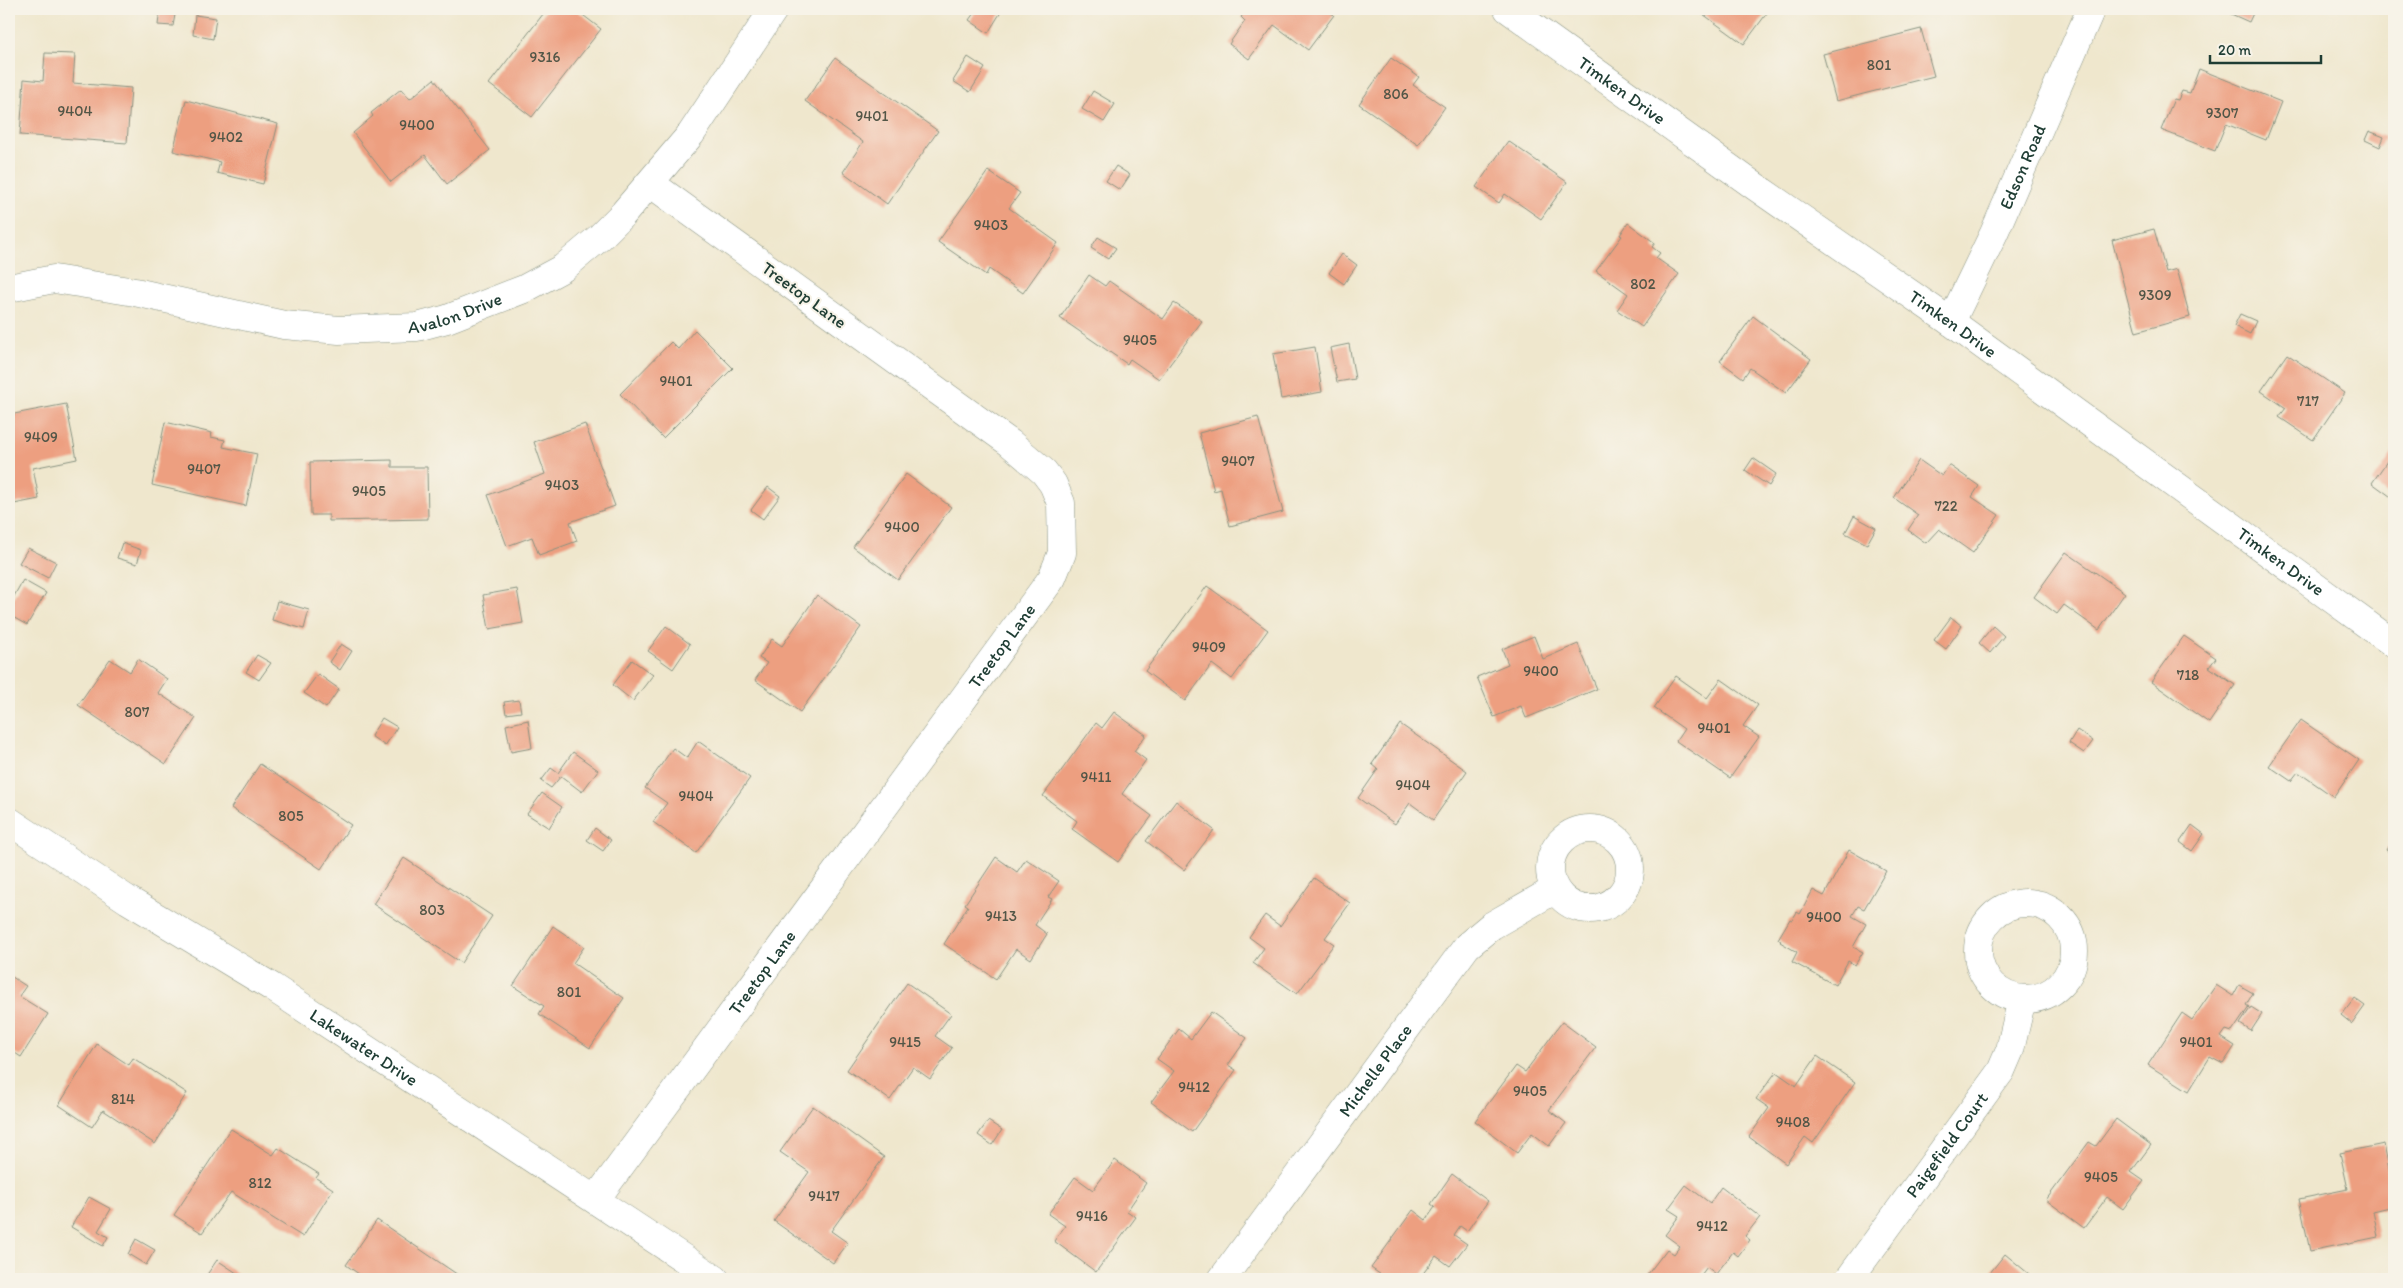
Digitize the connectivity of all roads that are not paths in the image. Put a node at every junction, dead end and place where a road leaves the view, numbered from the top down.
1 (774, 9) edge
2 (1508, 9) edge
3 (2091, 9) edge
4 (650, 183) junction
5 (9, 288) edge
6 (1951, 322) junction
7 (2394, 644) edge
8 (9, 821) edge
9 (1554, 890) dead end
10 (2022, 999) dead end
11 (596, 1199) junction
12 (715, 1279) edge
13 (1222, 1279) edge
14 (1849, 1279) edge

1 - 4 street, Avalon Drive
2 - 6 street, Timken Drive
3 - 6 street, Edson Road
4 - 5 street, Avalon Drive
4 - 11 street, Treetop Lane
6 - 7 street, Timken Drive
8 - 11 street, Lakewater Drive
9 - 13 street, Michelle Place
10 - 14 street, Paigefield Court
11 - 12 street, Lakewater Drive

